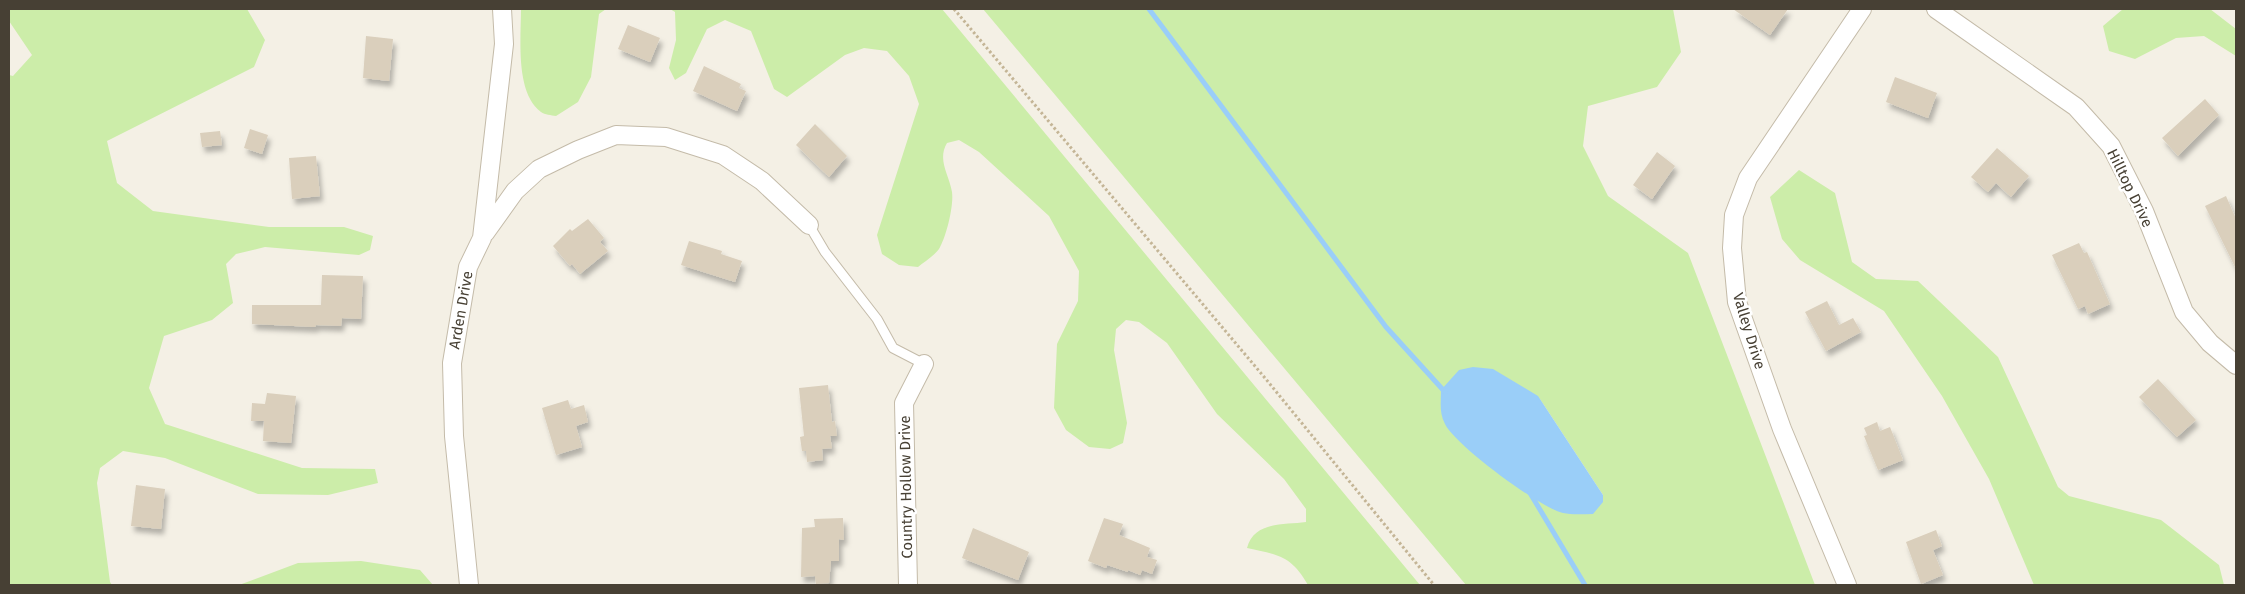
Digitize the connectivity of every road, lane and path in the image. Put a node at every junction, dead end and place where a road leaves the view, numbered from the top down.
1 (502, 9) edge
2 (954, 9) edge
3 (1862, 9) edge
4 (1936, 9) edge
5 (809, 225) joint
6 (482, 238) junction
7 (924, 364) joint
8 (2236, 365) edge
9 (469, 585) edge
10 (908, 585) edge
11 (1434, 585) edge
12 (1846, 585) edge

1 - 6 street, Arden Drive
2 - 11 path
3 - 12 street, Valley Drive
4 - 8 street, Hilltop Drive
5 - 6 street
5 - 7 lane
6 - 9 street, Arden Drive
7 - 10 street, Country Hollow Drive

